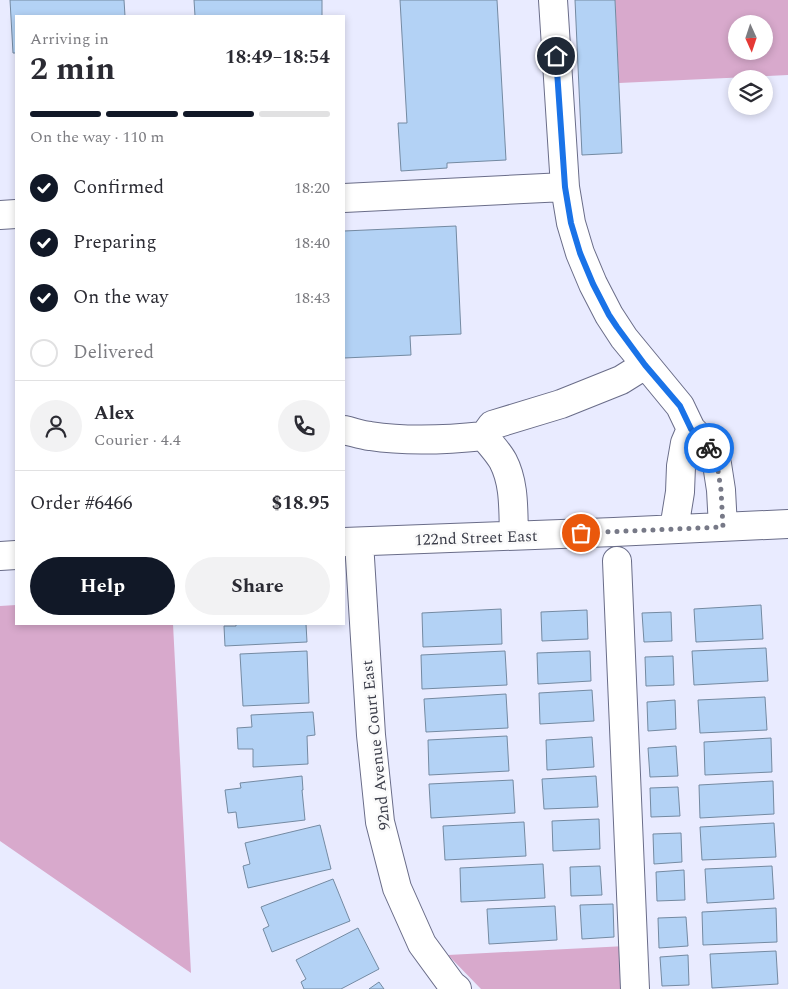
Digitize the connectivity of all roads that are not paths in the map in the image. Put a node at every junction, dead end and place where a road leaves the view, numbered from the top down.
1 (553, 0) edge
2 (565, 187) junction
3 (345, 198) edge
4 (15, 214) edge
5 (0, 215) edge
6 (645, 365) junction
7 (691, 429) junction
8 (345, 430) edge
9 (484, 436) junction
10 (788, 524) edge
11 (723, 527) junction
12 (674, 529) junction
13 (514, 535) junction
14 (351, 542) edge
15 (15, 555) edge
16 (0, 556) edge
17 (617, 561) dead end
18 (457, 989) edge
19 (635, 989) edge

1 - 2 street
2 - 3 street
2 - 6 street
4 - 5 street
6 - 7 street
6 - 9 street
7 - 11 street
7 - 12 street
8 - 9 street
9 - 13 street
10 - 11 street, 122nd Street East
11 - 12 street, 122nd Street East
12 - 13 street, 122nd Street East
13 - 14 street, 122nd Street East
14 - 18 street, 92nd Avenue Court East
15 - 16 street
17 - 19 street

